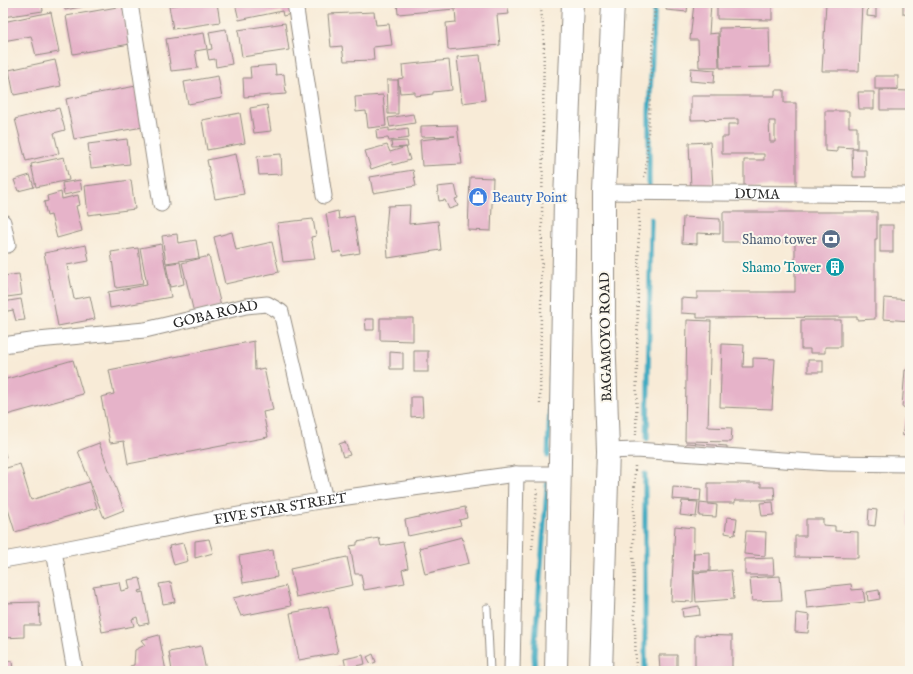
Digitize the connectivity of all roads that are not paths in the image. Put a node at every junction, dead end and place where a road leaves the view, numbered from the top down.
1 (130, 3) edge
2 (295, 3) edge
3 (573, 3) edge
4 (613, 3) edge
5 (604, 192) junction
6 (910, 195) edge
7 (324, 196) dead end
8 (160, 204) dead end
9 (3, 222) edge
10 (8, 245) dead end
11 (3, 345) edge
12 (608, 451) junction
13 (910, 464) edge
14 (516, 474) junction
15 (560, 474) junction
16 (324, 500) junction
17 (54, 552) junction
18 (3, 560) edge
19 (487, 608) dead end
20 (75, 671) edge
21 (490, 671) edge
22 (512, 671) edge
23 (556, 671) edge
24 (601, 671) edge

1 - 8 street
2 - 7 street
3 - 15 highway
4 - 5 highway, BAGAMOYO ROAD
5 - 6 street, DUMA
5 - 12 highway, BAGAMOYO ROAD
9 - 10 street
11 - 16 street, GOBA ROAD
12 - 13 street
12 - 24 highway, BAGAMOYO ROAD
14 - 15 street, FIVE STAR STREET
14 - 16 street, FIVE STAR STREET
14 - 22 street
15 - 23 highway
16 - 17 street, FIVE STAR STREET
17 - 18 street, FIVE STAR STREET
17 - 20 street
19 - 21 lane

